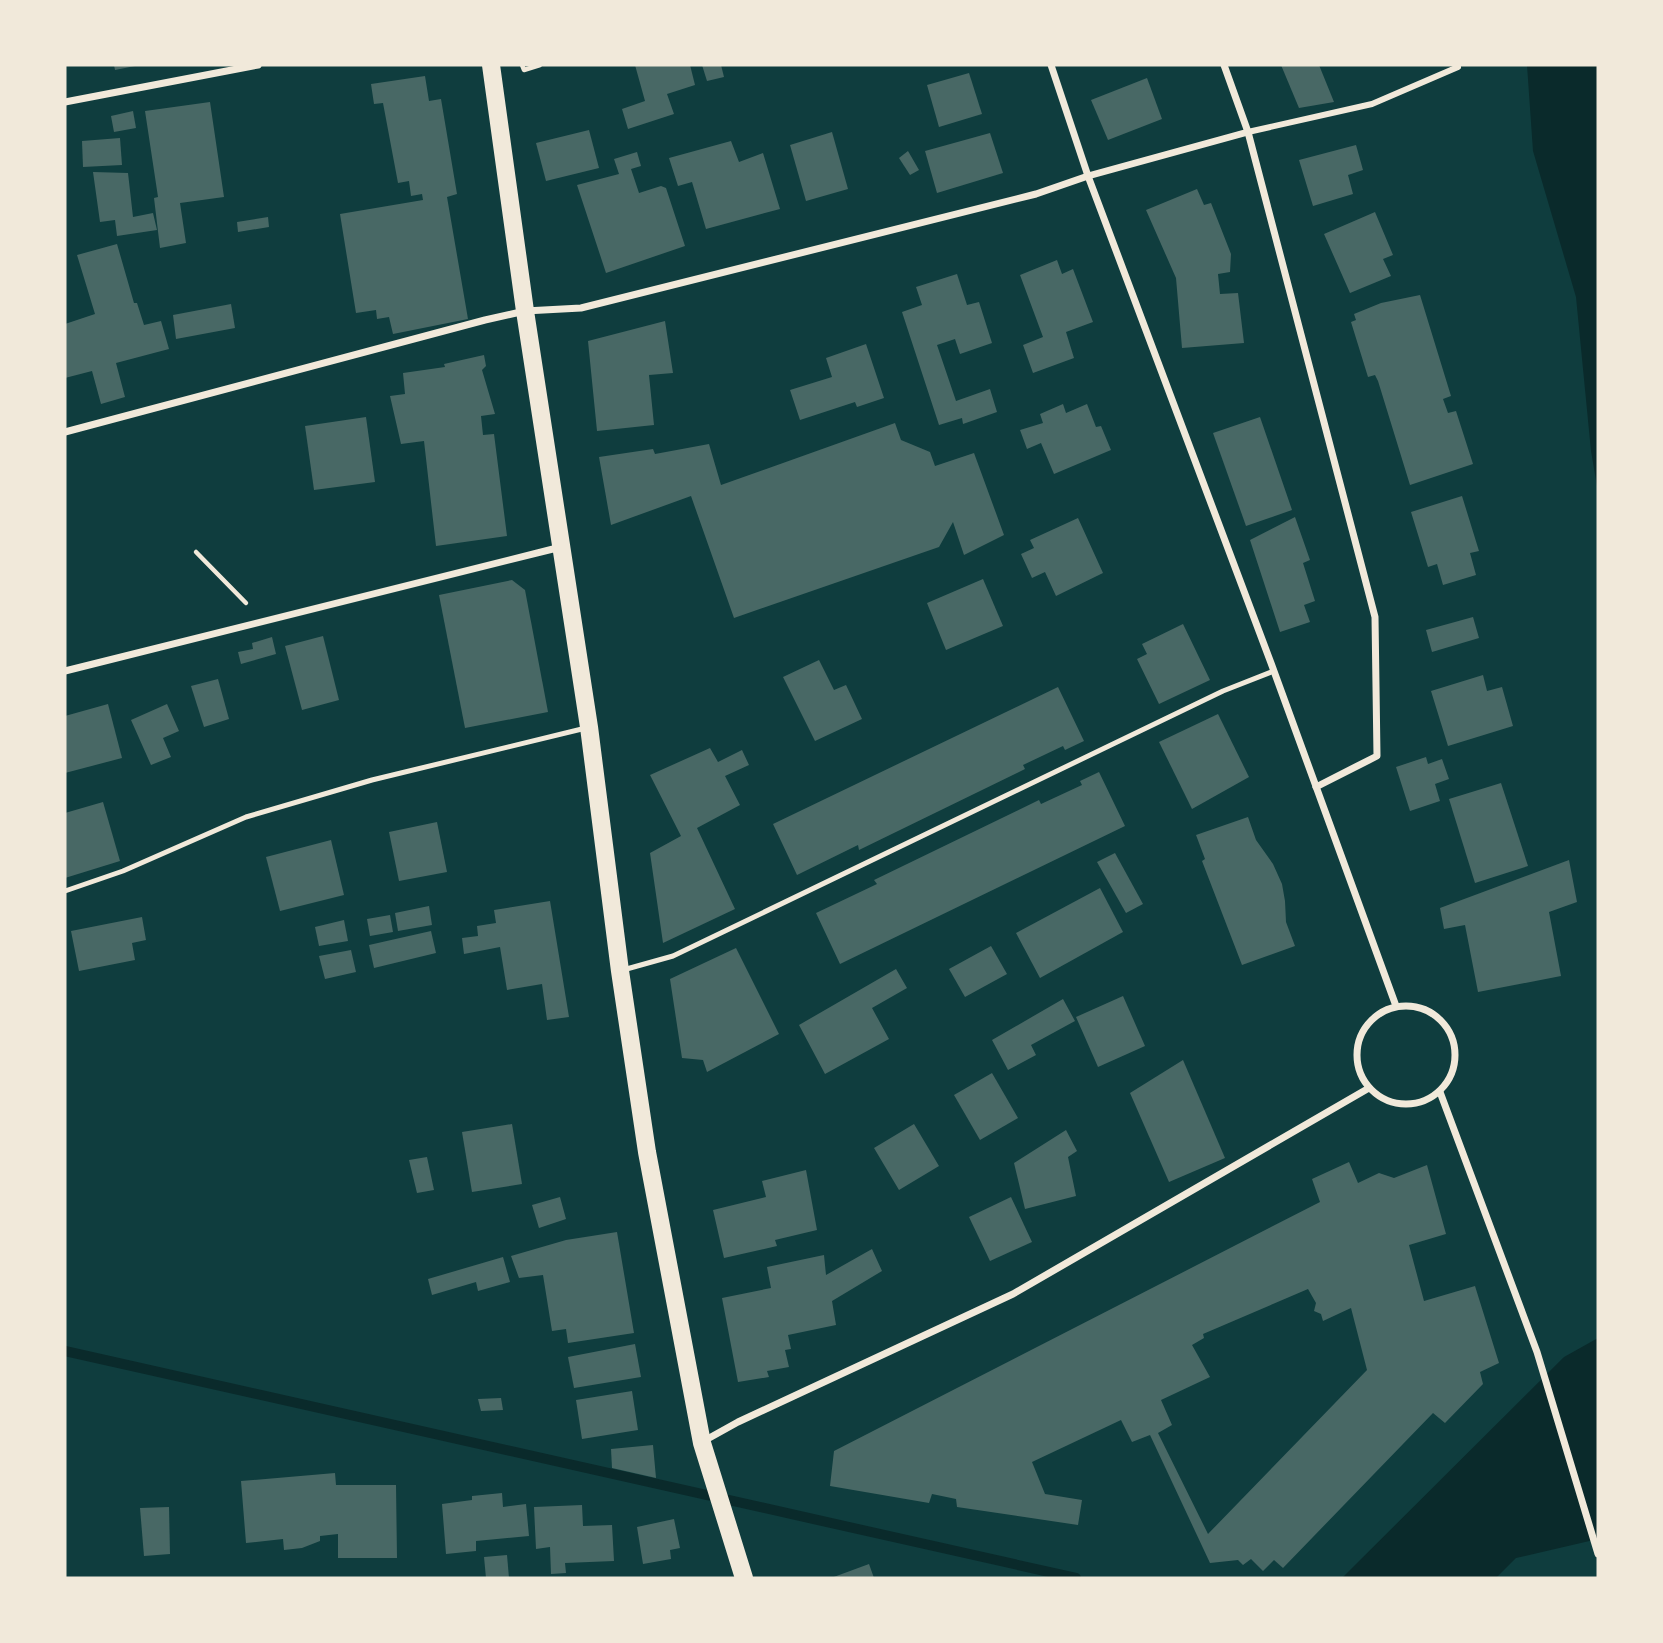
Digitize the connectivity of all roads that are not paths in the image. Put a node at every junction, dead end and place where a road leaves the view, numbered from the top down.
1 (258, 65) edge
2 (491, 65) edge
3 (1051, 65) edge
4 (1224, 65) edge
5 (1458, 67) dead end
6 (65, 102) edge
7 (1248, 132) junction
8 (1088, 176) junction
9 (525, 311) junction
10 (65, 432) edge
11 (562, 547) junction
12 (65, 671) edge
13 (1274, 671) junction
14 (589, 727) junction
15 (1316, 787) junction
16 (65, 891) edge
17 (620, 971) junction
18 (1396, 1006) junction
19 (1369, 1088) junction
20 (1440, 1092) junction
21 (702, 1443) junction
22 (1598, 1554) edge
23 (740, 1578) edge

1 - 6 street
2 - 9 main road
3 - 8 street
4 - 7 street
5 - 7 street
7 - 8 street
7 - 15 street
8 - 9 street
8 - 13 street
9 - 10 street
9 - 11 main road
11 - 12 street
11 - 14 main road
13 - 15 street
13 - 17 lane
14 - 16 lane
14 - 17 main road
15 - 18 street
17 - 21 main road
18 - 19 street
18 - 20 street
19 - 20 street
19 - 21 street
20 - 22 street
21 - 23 main road

